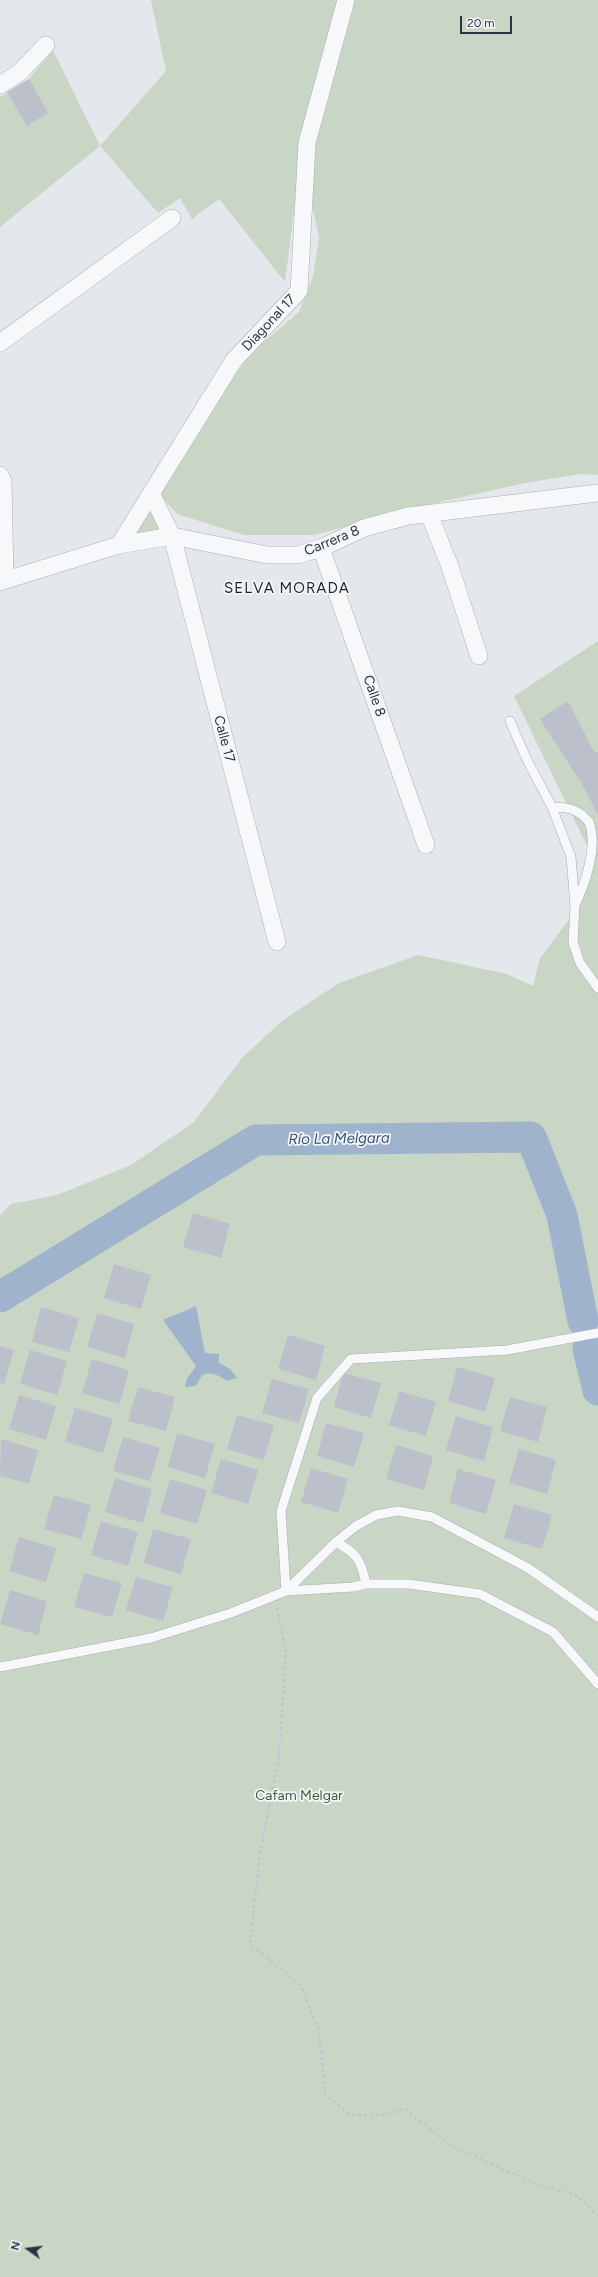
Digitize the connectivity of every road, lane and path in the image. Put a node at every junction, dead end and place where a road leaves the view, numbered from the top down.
1 (346, 0) edge
2 (46, 45) dead end
3 (0, 85) edge
4 (172, 218) dead end
5 (0, 343) edge
6 (0, 475) edge
7 (151, 493) junction
8 (598, 494) edge
9 (428, 514) junction
10 (172, 536) junction
11 (119, 545) junction
12 (321, 548) junction
13 (2, 581) edge
14 (479, 656) dead end
15 (510, 721) dead end
16 (552, 807) junction
17 (426, 845) dead end
18 (575, 906) junction
19 (277, 942) dead end
20 (598, 988) edge
21 (598, 1333) edge
22 (336, 1542) junction
23 (366, 1584) junction
24 (286, 1592) junction
25 (275, 1596) junction
26 (598, 1617) edge
27 (0, 1667) edge
28 (598, 1684) edge
29 (598, 2215) edge

1 - 7 street, Diagonal 17
2 - 3 street
4 - 5 street
6 - 13 street
7 - 10 street, Calle 17
7 - 11 street, Diagonal 17
8 - 9 street, Carrera 8
9 - 12 street, Carrera 8
9 - 14 street
10 - 11 street, Carrera 8
10 - 12 street, Carrera 8
10 - 19 street, Calle 17
11 - 13 street, Carrera 8
12 - 17 street, Calle 8
15 - 16 lane
16 - 18 lane
16 - 18 lane
18 - 20 lane
21 - 24 lane
22 - 23 lane
22 - 24 lane
22 - 26 lane
23 - 24 lane
23 - 28 lane
24 - 25 lane
25 - 27 lane
25 - 29 path

